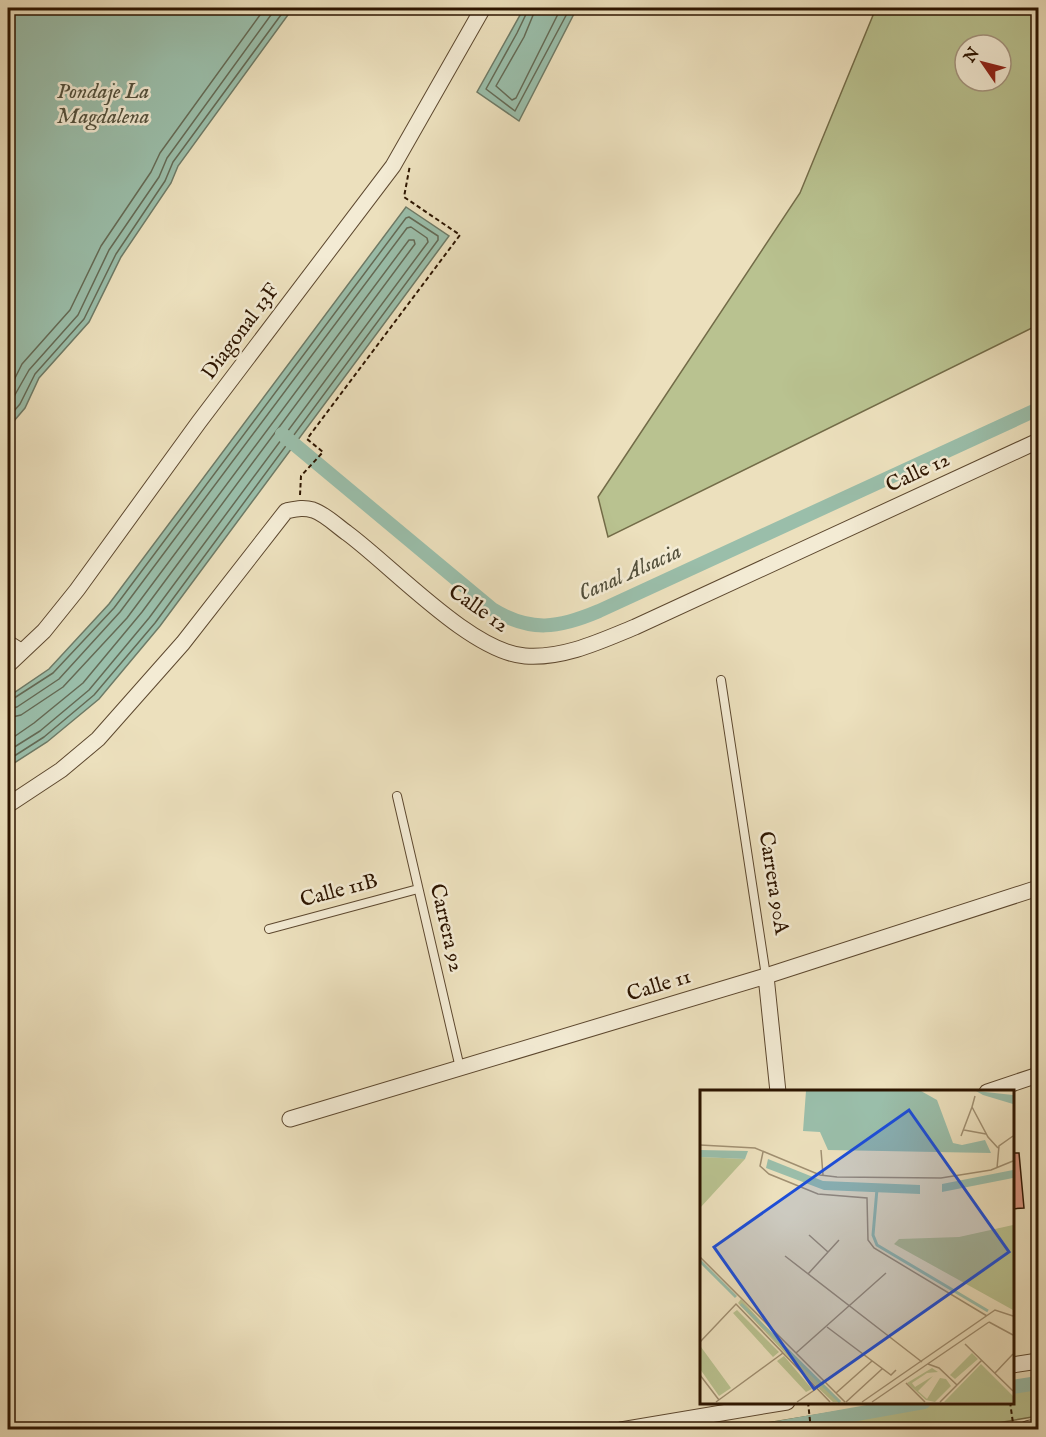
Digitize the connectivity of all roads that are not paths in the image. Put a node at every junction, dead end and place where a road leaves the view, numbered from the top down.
1 (483, 8) edge
2 (1038, 441) edge
3 (8, 639) edge
4 (24, 650) junction
5 (8, 665) edge
6 (721, 680) dead end
7 (397, 796) dead end
8 (8, 805) edge
9 (1038, 888) edge
10 (418, 889) junction
11 (269, 929) dead end
12 (766, 976) junction
13 (460, 1068) junction
14 (1038, 1075) edge
15 (778, 1090) edge
16 (993, 1090) edge
17 (290, 1119) dead end
18 (1038, 1361) edge
19 (1013, 1365) edge
20 (775, 1404) edge
21 (1038, 1428) edge
22 (621, 1430) edge
23 (1028, 1430) edge

1 - 4 street, Diagonal 13F
2 - 8 street, Calle 12
3 - 4 lane
4 - 5 street, Diagonal 13F
6 - 12 lane, Carrera 90A
7 - 10 lane, Carrera 92
9 - 12 street, Calle 11
10 - 11 lane, Calle 11B
10 - 13 lane, Carrera 92
12 - 13 street, Calle 11
12 - 15 street, Carrera 90A
13 - 17 street, Calle 11
14 - 16 street
18 - 19 street
20 - 22 street
21 - 23 street

